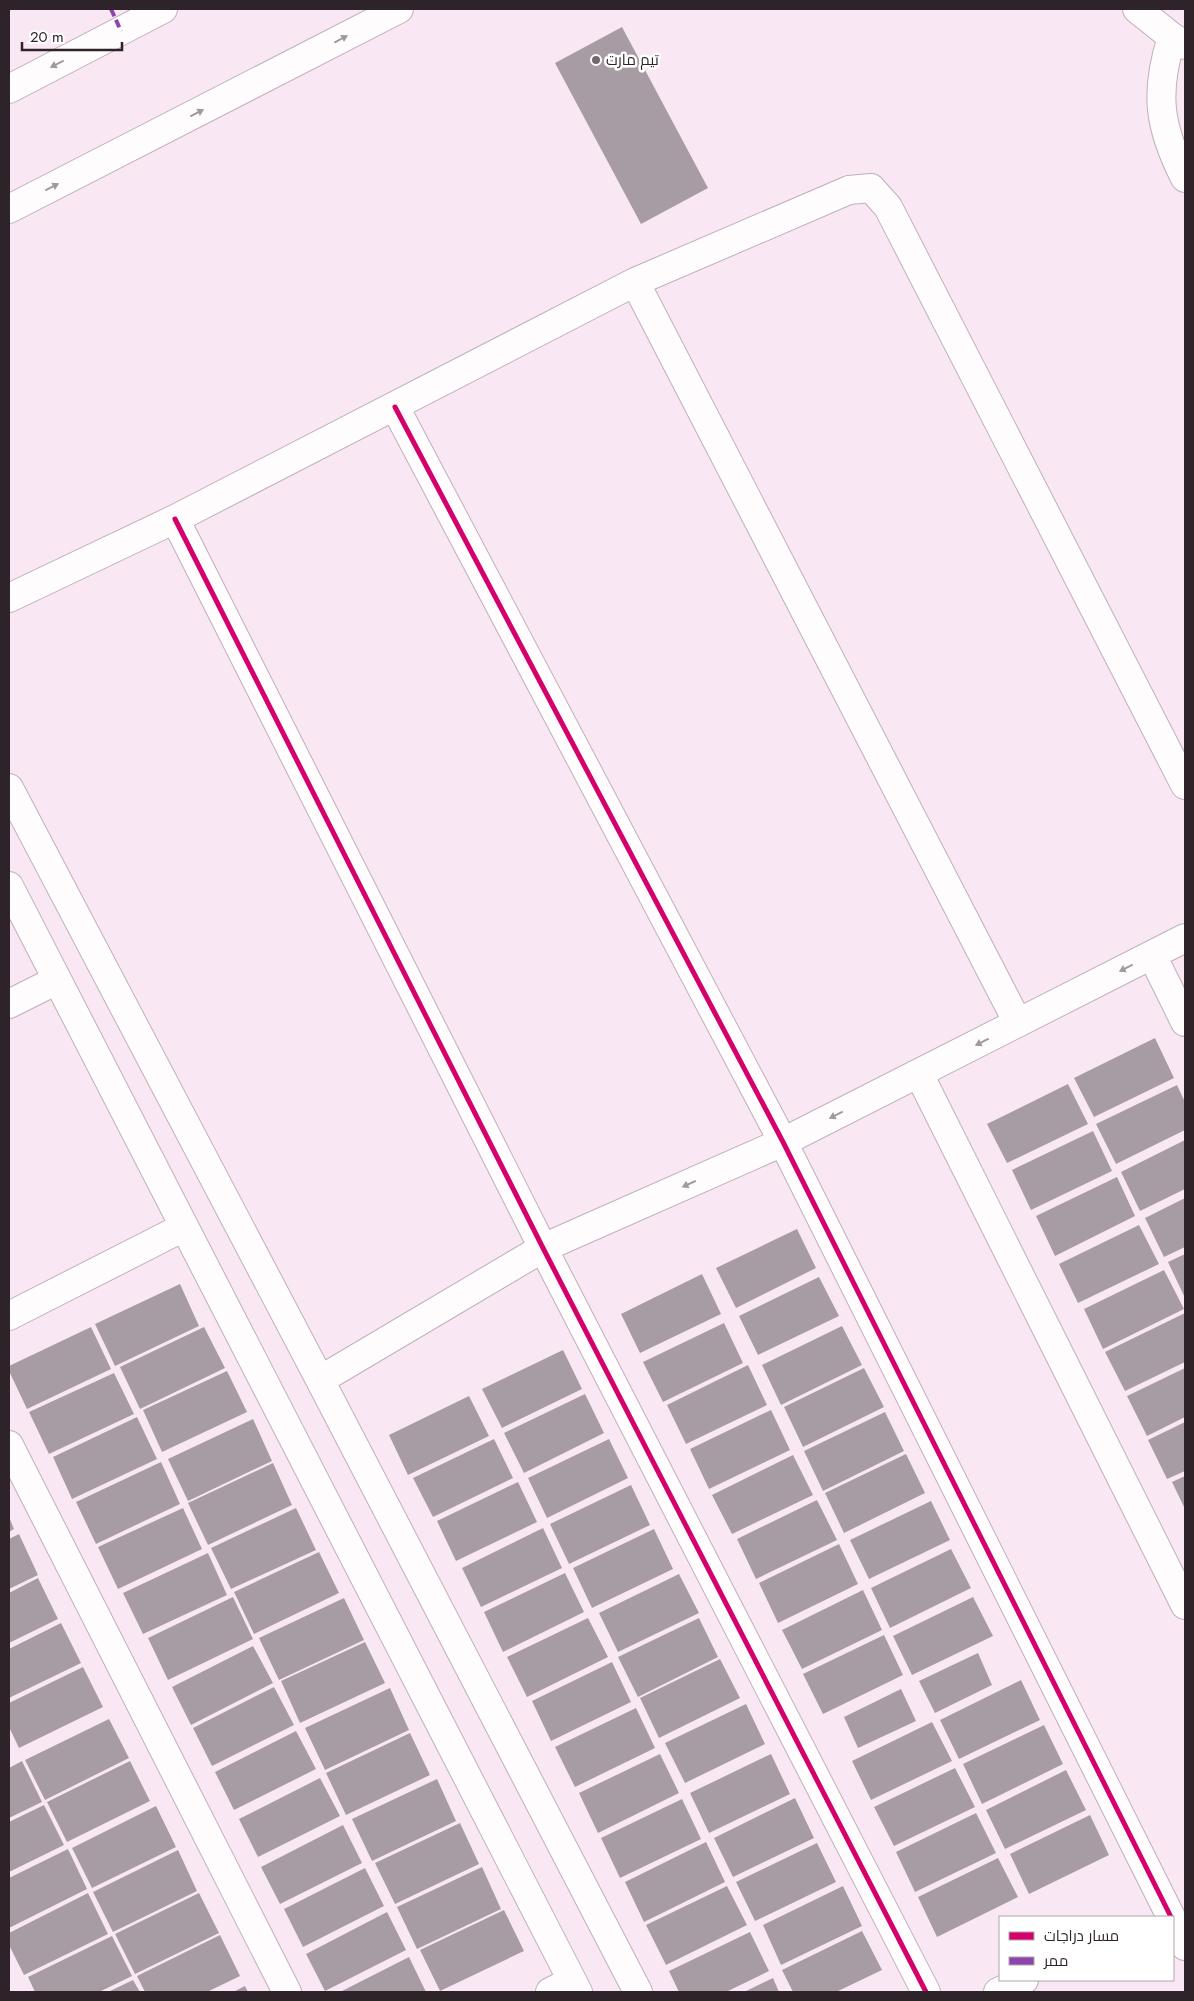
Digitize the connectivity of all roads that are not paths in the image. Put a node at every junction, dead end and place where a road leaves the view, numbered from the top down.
1 (163, 9) edge
2 (398, 9) edge
3 (1137, 9) edge
4 (1181, 35) edge
5 (9, 89) edge
6 (1185, 178) edge
7 (9, 209) edge
8 (635, 282) junction
9 (395, 407) junction
10 (175, 519) junction
11 (9, 598) edge
12 (1185, 785) edge
13 (9, 788) edge
14 (9, 886) edge
15 (1185, 938) edge
16 (1152, 955) junction
17 (57, 980) junction
18 (9, 1004) edge
19 (1185, 1022) edge
20 (1018, 1023) junction
21 (919, 1074) junction
22 (783, 1142) junction
23 (184, 1227) junction
24 (543, 1248) junction
25 (9, 1316) edge
26 (320, 1380) junction
27 (9, 1444) edge
28 (1185, 1605) edge
29 (1170, 1913) edge
30 (1174, 1922) edge
31 (1185, 1946) edge
32 (1022, 1981) edge
33 (567, 1988) edge
34 (287, 1992) edge
35 (638, 1992) edge
36 (926, 1992) edge
37 (998, 1992) edge

1 -> 5 street
7 -> 2 street
3 - 4 street
4 - 6 street
8 - 9 street
8 - 12 street
8 - 20 street
9 - 10 street
9 - 22 street
10 - 11 street
10 - 24 street
13 - 26 street
14 - 17 street
15 - 16 street
16 - 19 street
16 -> 20 street
17 - 18 street
17 - 23 street
20 -> 21 street
21 -> 22 street
21 - 28 street
22 -> 24 street
22 - 29 street
23 - 25 street
23 - 33 street
24 - 26 street
24 - 36 street
26 - 35 street
27 - 34 street
30 - 31 street
32 - 37 street

